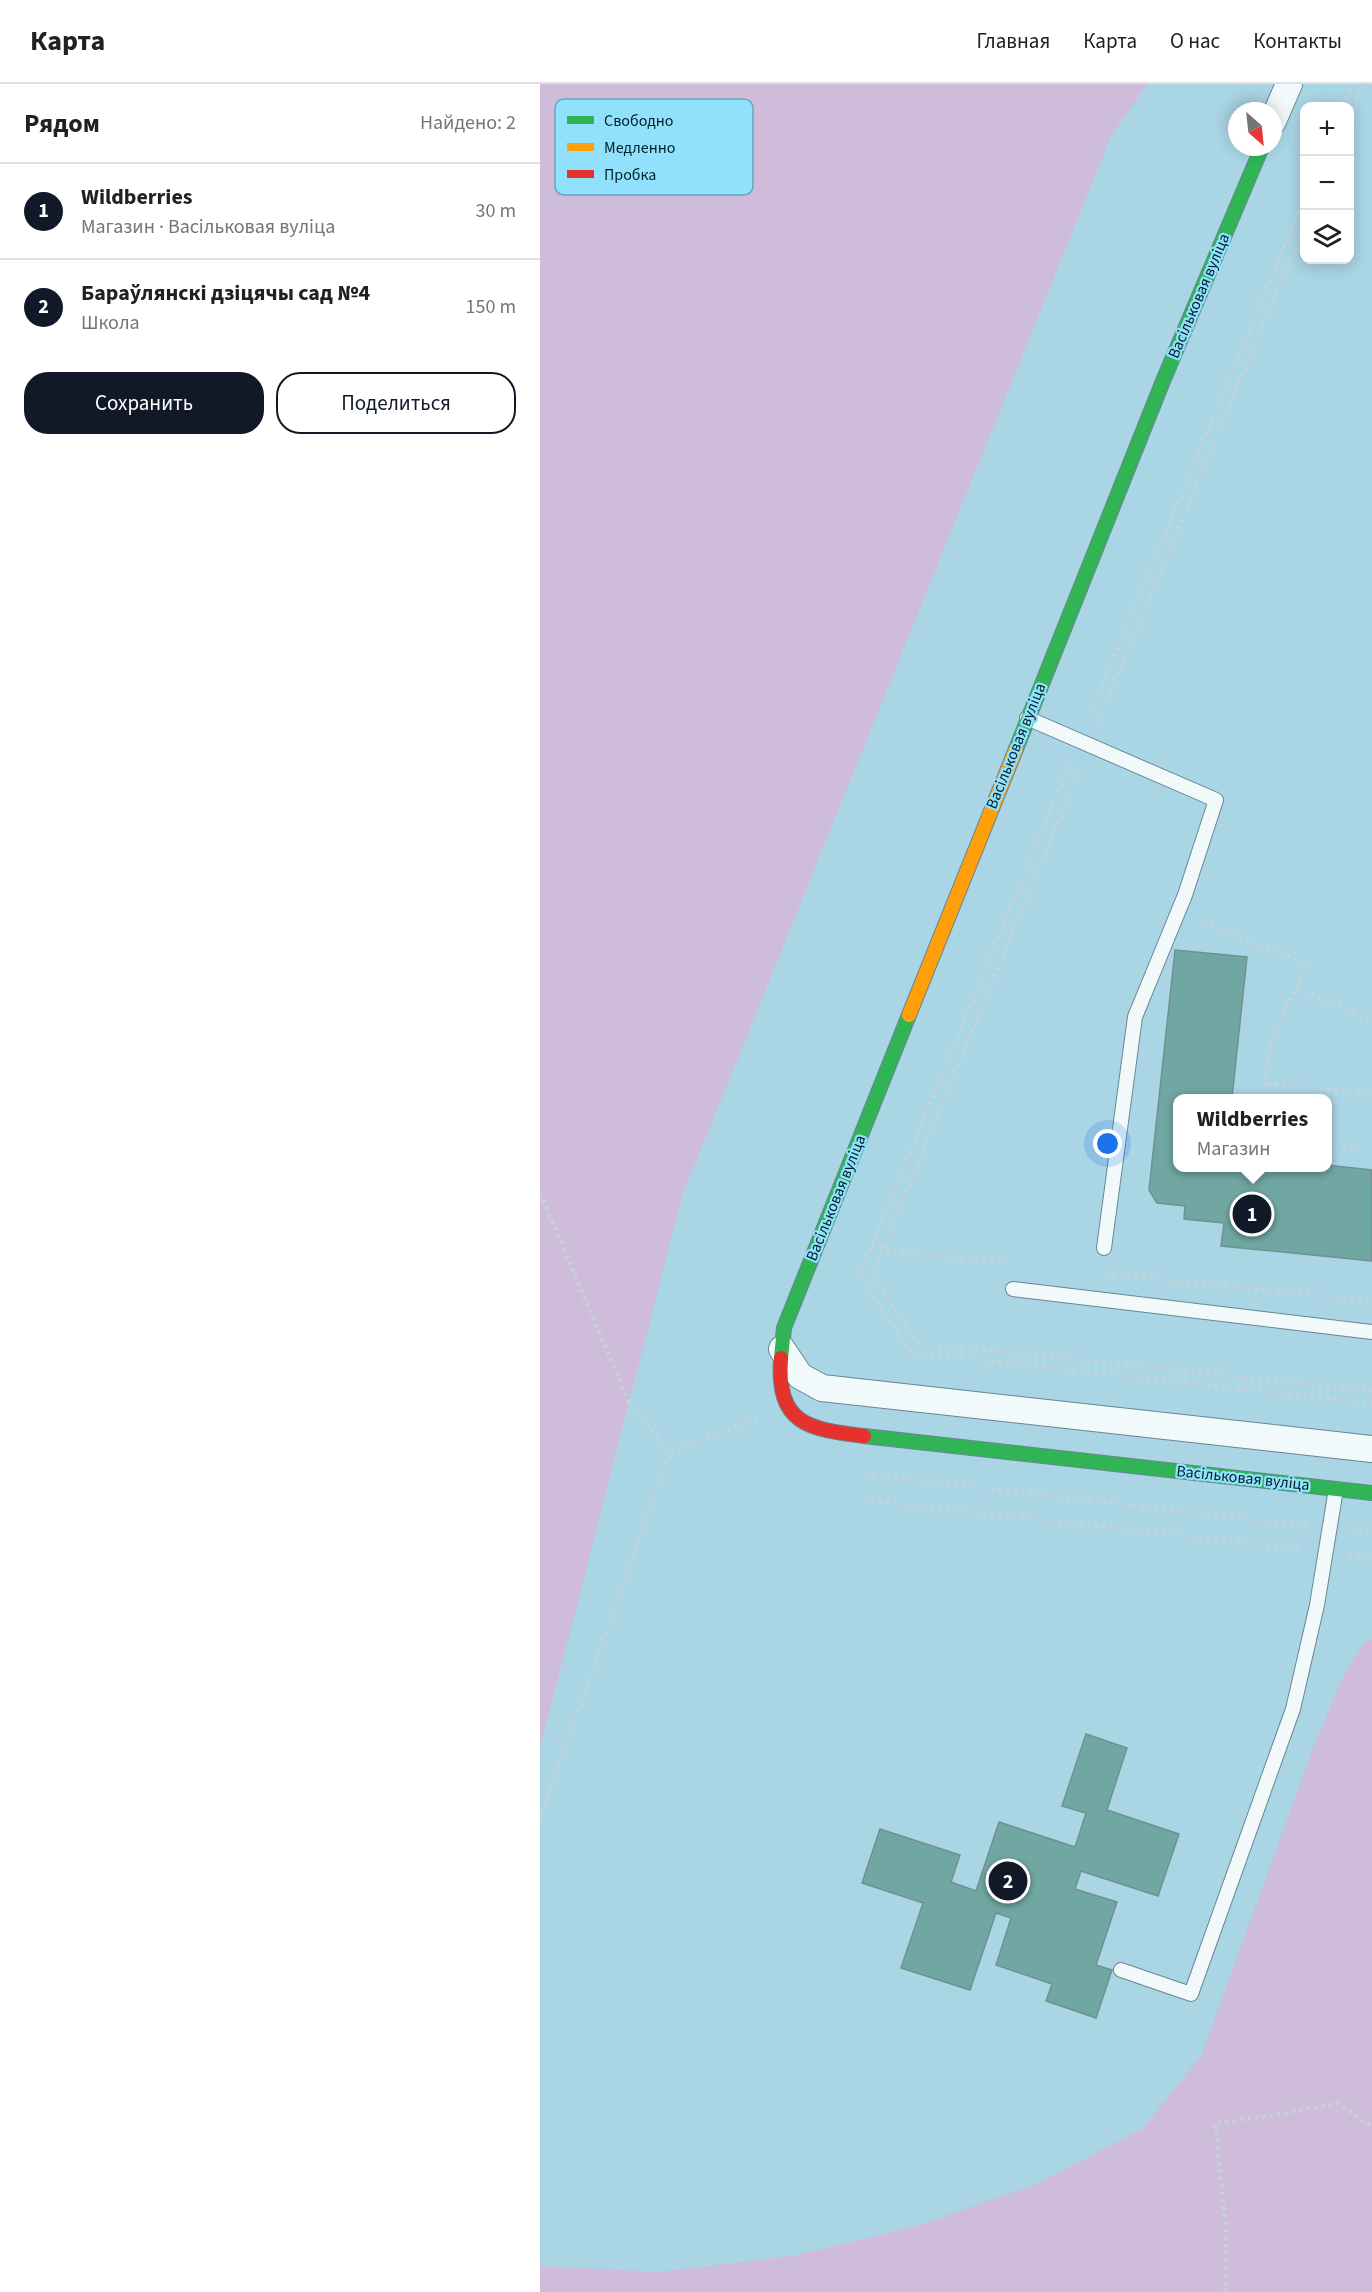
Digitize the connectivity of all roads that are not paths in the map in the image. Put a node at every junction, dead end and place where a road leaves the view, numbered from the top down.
1 (1289, 84) edge
2 (1281, 102) edge
3 (1258, 156) edge
4 (1027, 718) junction
5 (1104, 1248) dead end
6 (1013, 1289) dead end
7 (1372, 1332) edge
8 (782, 1349) junction
9 (1372, 1449) edge
10 (1336, 1489) junction
11 (1372, 1493) edge
12 (1121, 1970) dead end

1 - 2 street
3 - 4 street, Васільковая вуліца
4 - 5 lane
4 - 8 street, Васільковая вуліца
6 - 7 lane
8 - 9 street
8 - 10 street, Васільковая вуліца
10 - 11 street, Васільковая вуліца
10 - 12 lane

